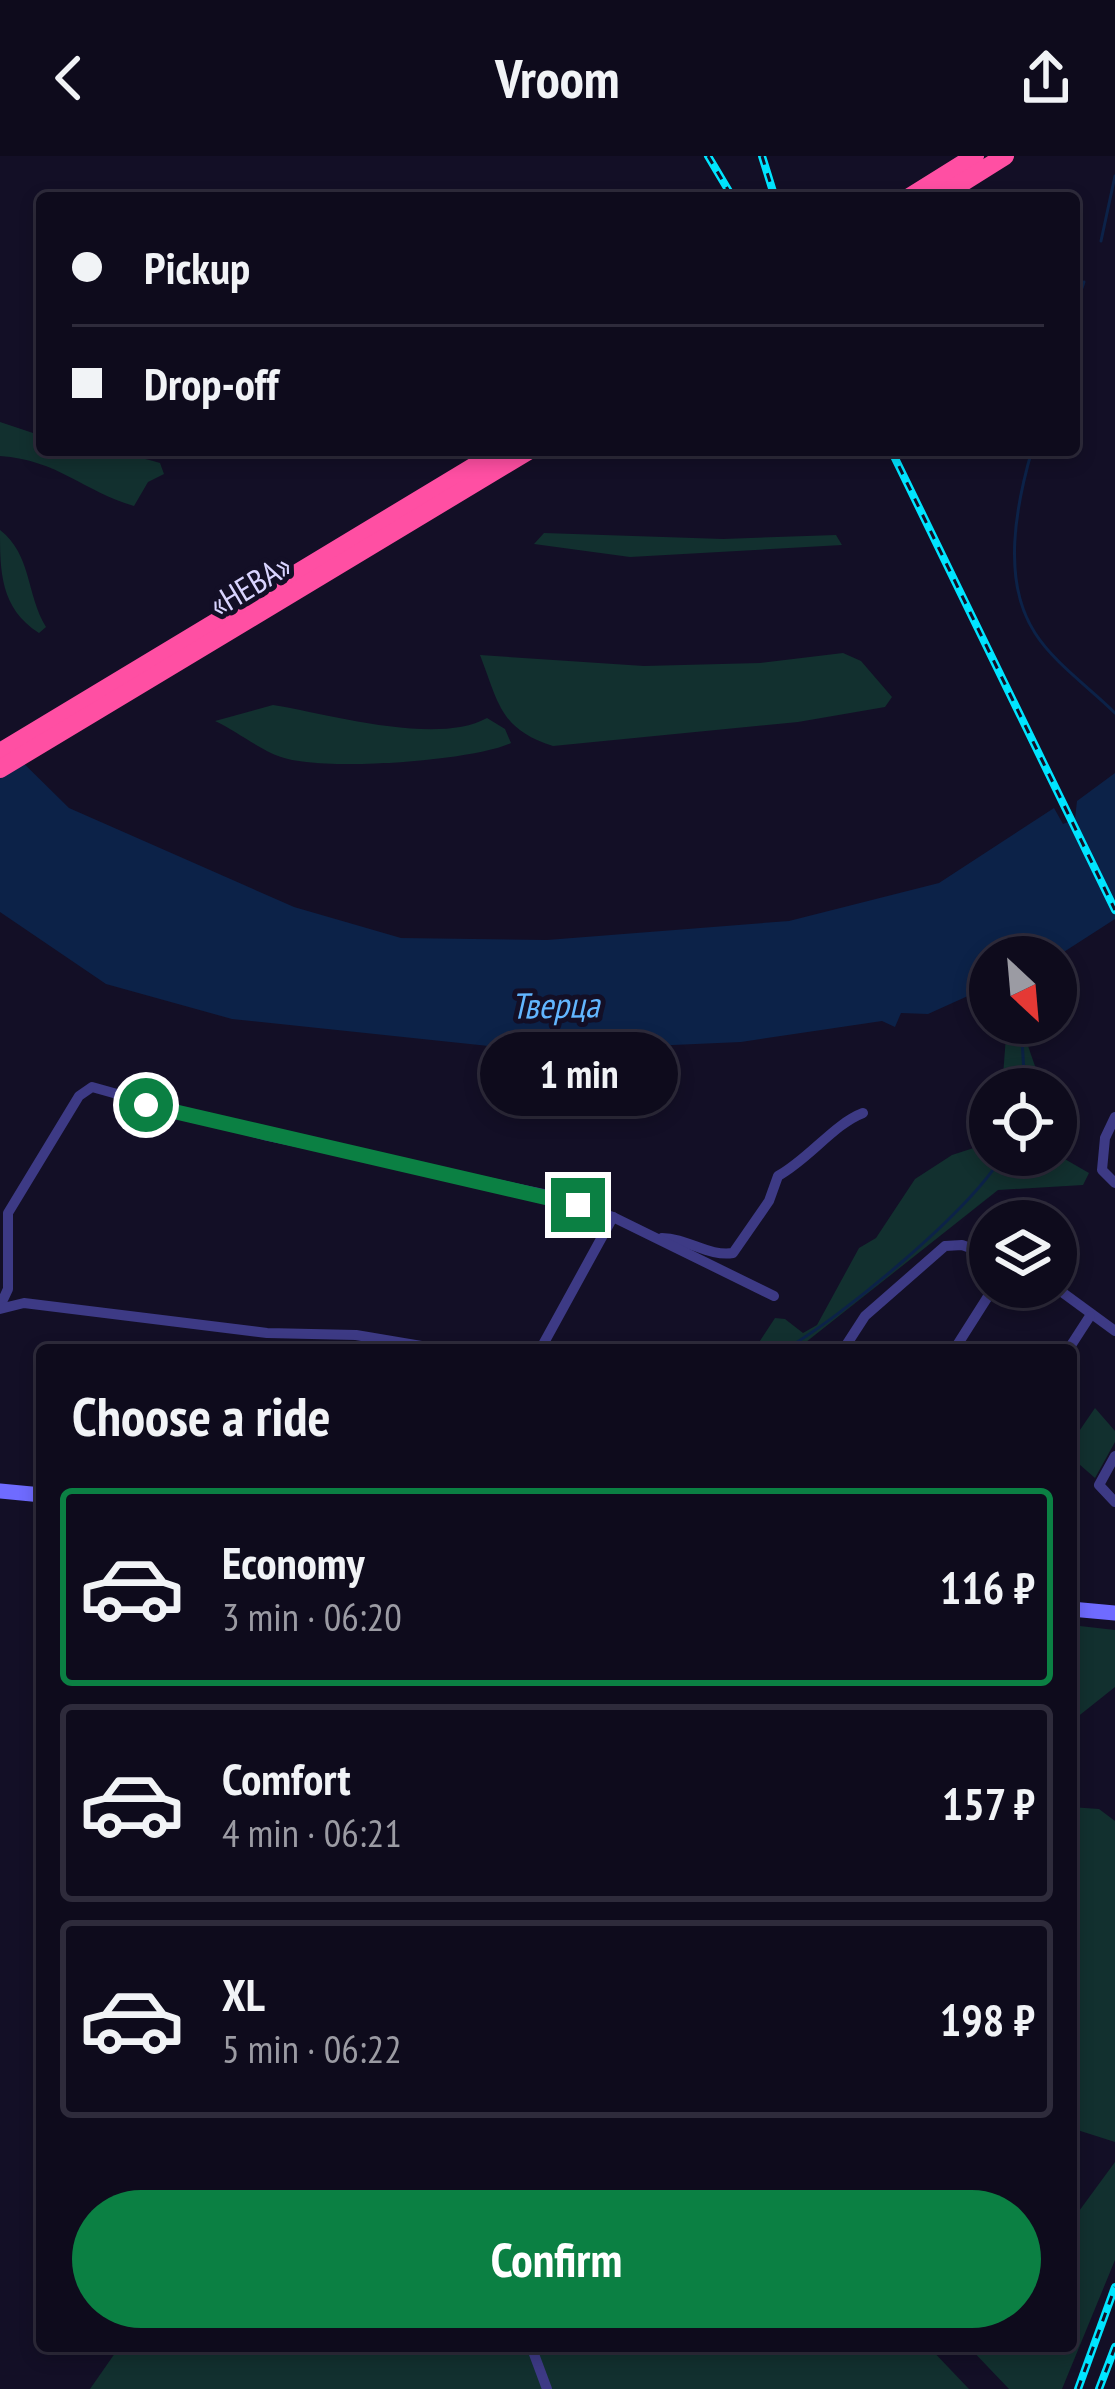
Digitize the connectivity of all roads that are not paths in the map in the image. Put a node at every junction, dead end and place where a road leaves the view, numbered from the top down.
1 (975, 156) edge
2 (1005, 156) edge
3 (918, 192) edge
4 (948, 192) edge
5 (491, 456) edge
6 (520, 456) edge
7 (69, 720) junction
8 (0, 752) edge
9 (0, 769) edge
10 (863, 1113) dead end
11 (1115, 1117) edge
12 (1115, 1183) edge
13 (614, 1217) junction
14 (657, 1238) junction
15 (969, 1248) edge
16 (774, 1296) dead end
17 (1077, 1305) edge
18 (0, 1308) edge
19 (981, 1308) edge
20 (1090, 1316) junction
21 (1115, 1331) edge
22 (409, 1344) edge
23 (543, 1344) edge
24 (847, 1344) edge
25 (958, 1344) edge
26 (1072, 1344) edge
27 (1115, 1456) edge
28 (0, 1491) edge
29 (36, 1494) edge
30 (1115, 1502) edge
31 (1077, 1610) edge
32 (1115, 1613) edge
33 (533, 2352) edge
34 (547, 2389) edge

1 - 3 highway
2 - 4 highway
5 - 7 highway, «НЕВА»
6 - 7 highway, «НЕВА»
7 - 8 highway, «НЕВА»
7 - 9 highway, «НЕВА»
10 - 14 street
11 - 12 street
13 - 14 street
13 - 18 street
13 - 23 street
14 - 16 street
15 - 24 street
17 - 20 street
18 - 22 street
19 - 25 street
20 - 21 street
20 - 26 street
27 - 30 street
28 - 29 main road
31 - 32 main road
33 - 34 street

